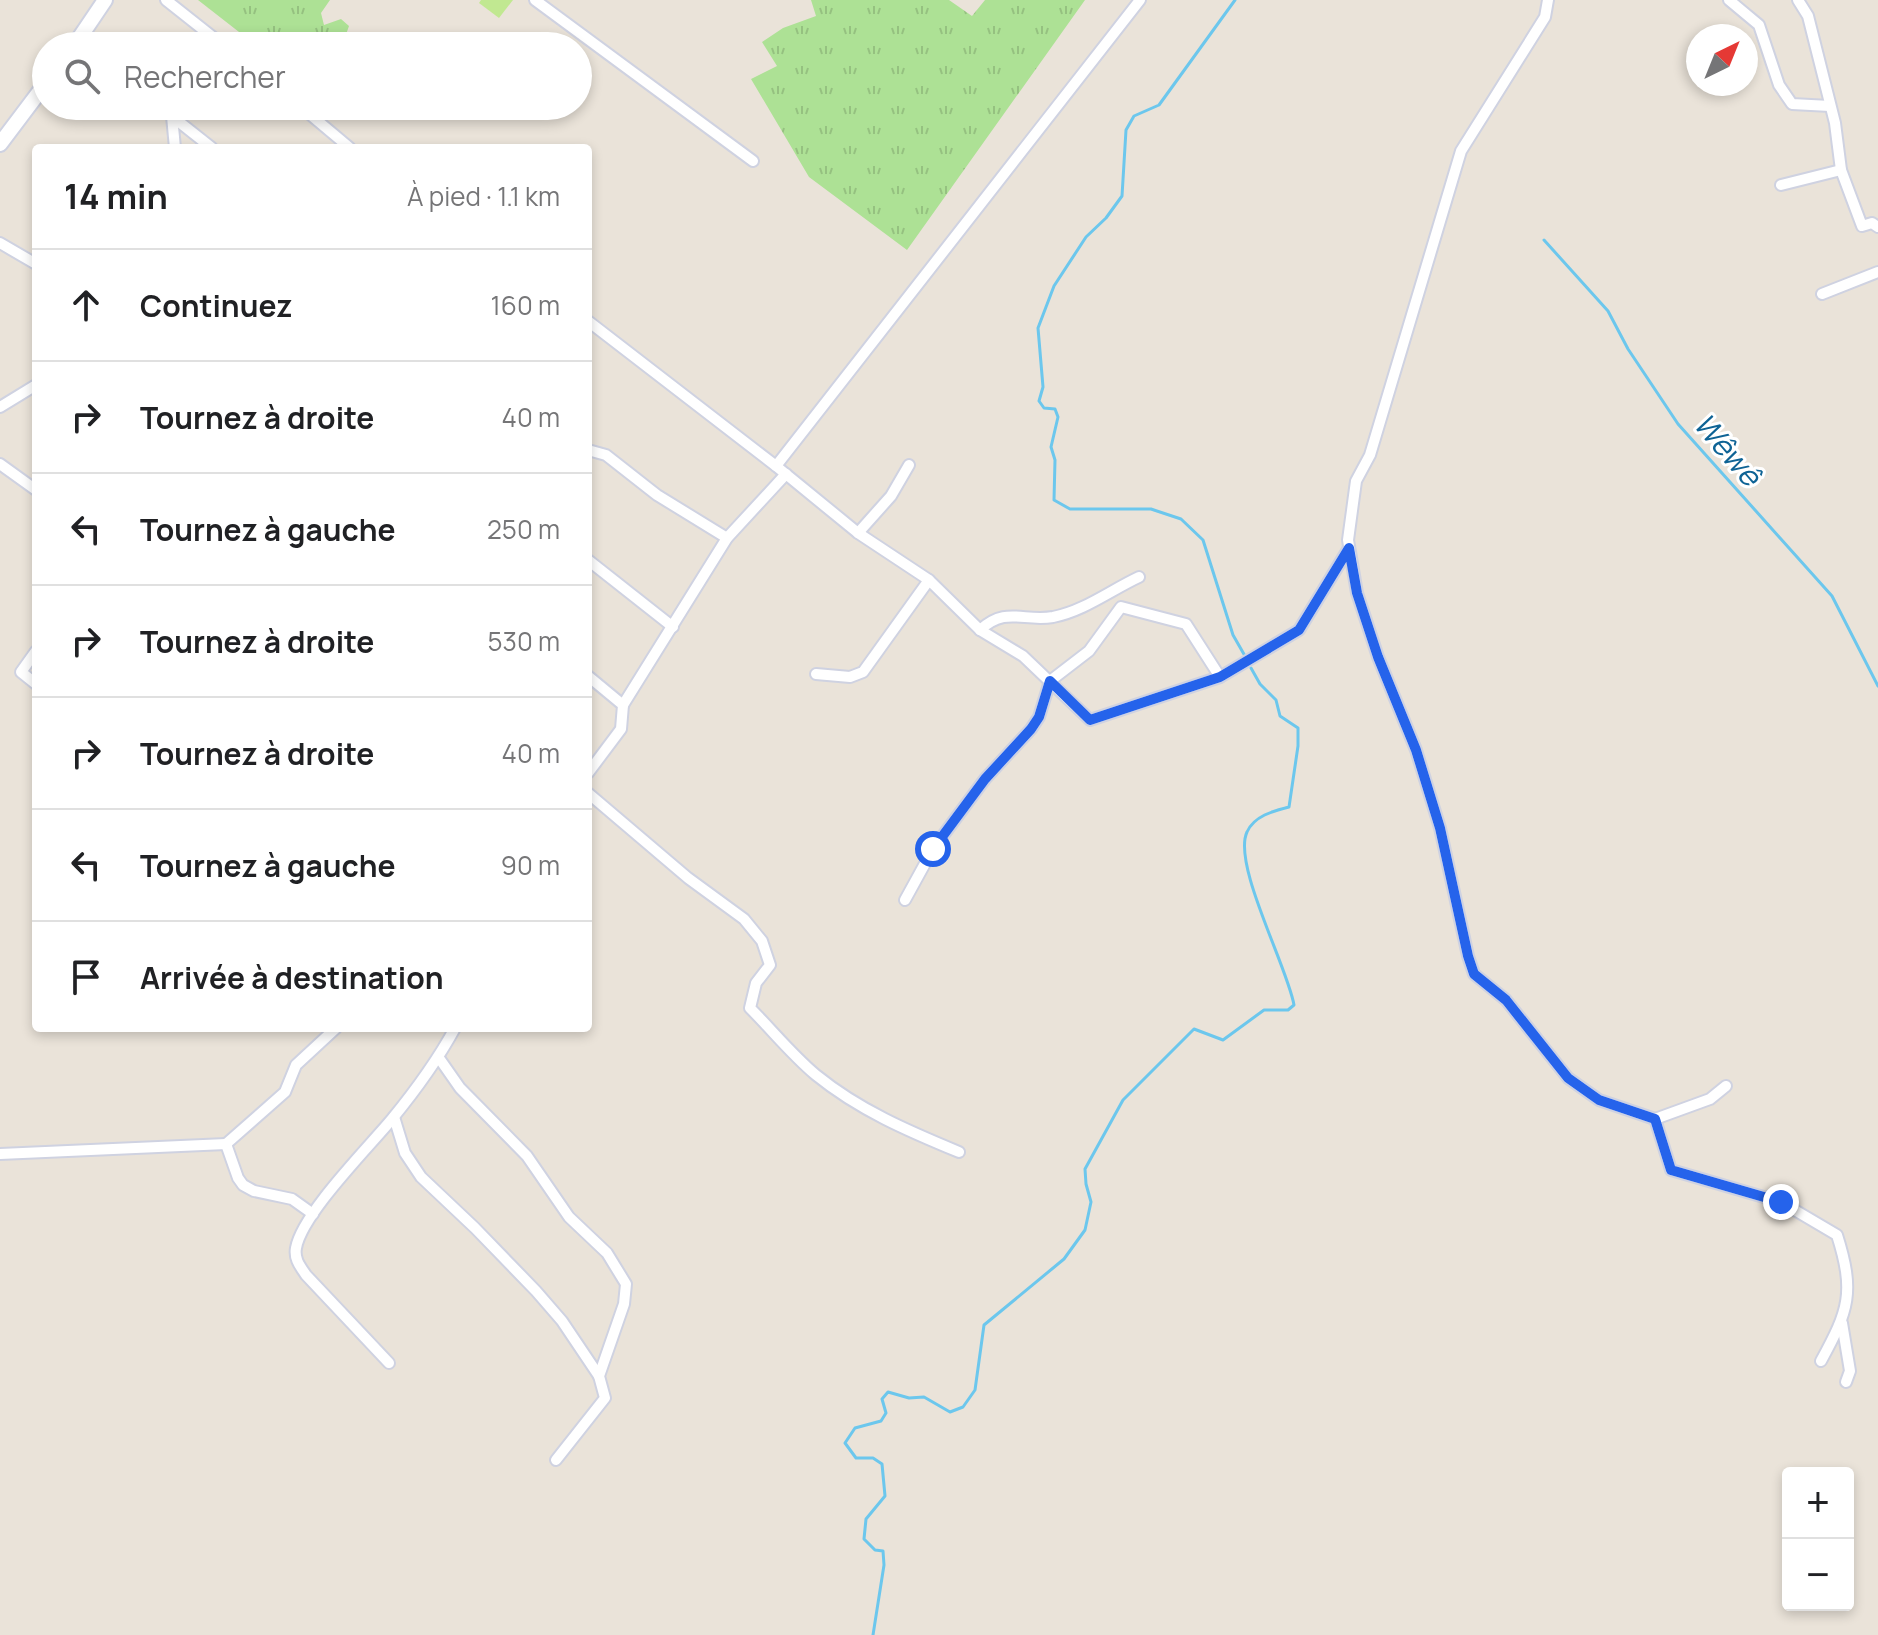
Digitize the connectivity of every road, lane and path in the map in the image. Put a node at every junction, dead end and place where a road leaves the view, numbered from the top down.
1 (105, 0) edge
2 (166, 0) edge
3 (535, 0) edge
4 (1140, 0) edge
5 (1548, 0) edge
6 (1729, 0) edge
7 (1798, 0) edge
8 (86, 32) edge
9 (206, 32) edge
10 (578, 32) edge
11 (592, 42) edge
12 (32, 102) edge
13 (1830, 106) junction
14 (172, 120) edge
15 (177, 120) edge
16 (317, 120) edge
17 (0, 144) edge
18 (175, 144) edge
19 (207, 144) edge
20 (345, 144) edge
21 (753, 161) dead end
22 (1841, 170) junction
23 (1781, 185) dead end
24 (1878, 227) edge
25 (0, 243) edge
26 (32, 262) edge
27 (1878, 272) edge
28 (1822, 294) dead end
29 (592, 324) edge
30 (32, 387) edge
31 (0, 407) edge
32 (592, 451) edge
33 (0, 464) edge
34 (909, 465) dead end
35 (776, 466) junction
36 (786, 474) junction
37 (32, 487) edge
38 (858, 533) junction
39 (727, 538) junction
40 (1349, 548) junction
41 (592, 563) edge
42 (1139, 577) dead end
43 (929, 580) junction
44 (673, 627) junction
45 (980, 630) junction
46 (32, 657) edge
47 (816, 674) dead end
48 (1220, 677) junction
49 (592, 679) edge
50 (32, 681) edge
51 (1050, 681) junction
52 (623, 705) junction
53 (592, 768) edge
54 (592, 796) edge
55 (905, 900) dead end
56 (332, 1032) edge
57 (453, 1032) edge
58 (439, 1058) junction
59 (1726, 1086) dead end
60 (394, 1117) junction
61 (1655, 1119) junction
62 (226, 1144) junction
63 (959, 1152) dead end
64 (0, 1154) edge
65 (313, 1214) junction
66 (1842, 1323) junction
67 (1821, 1361) dead end
68 (389, 1363) dead end
69 (599, 1376) junction
70 (1846, 1382) dead end
71 (556, 1460) dead end

1 - 8 main road
2 - 9 street
3 - 10 street
4 - 35 street
5 - 40 street
6 - 13 street
7 - 13 street
11 - 21 street
12 - 17 main road
13 - 22 street
14 - 18 street
15 - 19 street
16 - 20 street
22 - 23 street
22 - 24 street
25 - 26 street
27 - 28 street
29 - 35 street
30 - 31 street
32 - 39 street
33 - 37 street
34 - 38 street
35 - 36 street
36 - 38 street
36 - 39 street
38 - 43 street
39 - 44 street
40 - 48 street
40 - 61 street
41 - 44 street
42 - 45 street
43 - 45 street
43 - 47 street
44 - 52 street
45 - 51 street
46 - 50 street
48 - 51 street
48 - 51 street
49 - 52 street
51 - 55 street
52 - 53 street
54 - 63 street
56 - 62 street
57 - 58 street
58 - 60 street
58 - 69 street
59 - 61 street
60 - 65 street
60 - 69 street
61 - 66 street
62 - 64 street
62 - 65 street
65 - 68 street
66 - 67 street
66 - 70 street
69 - 71 street

